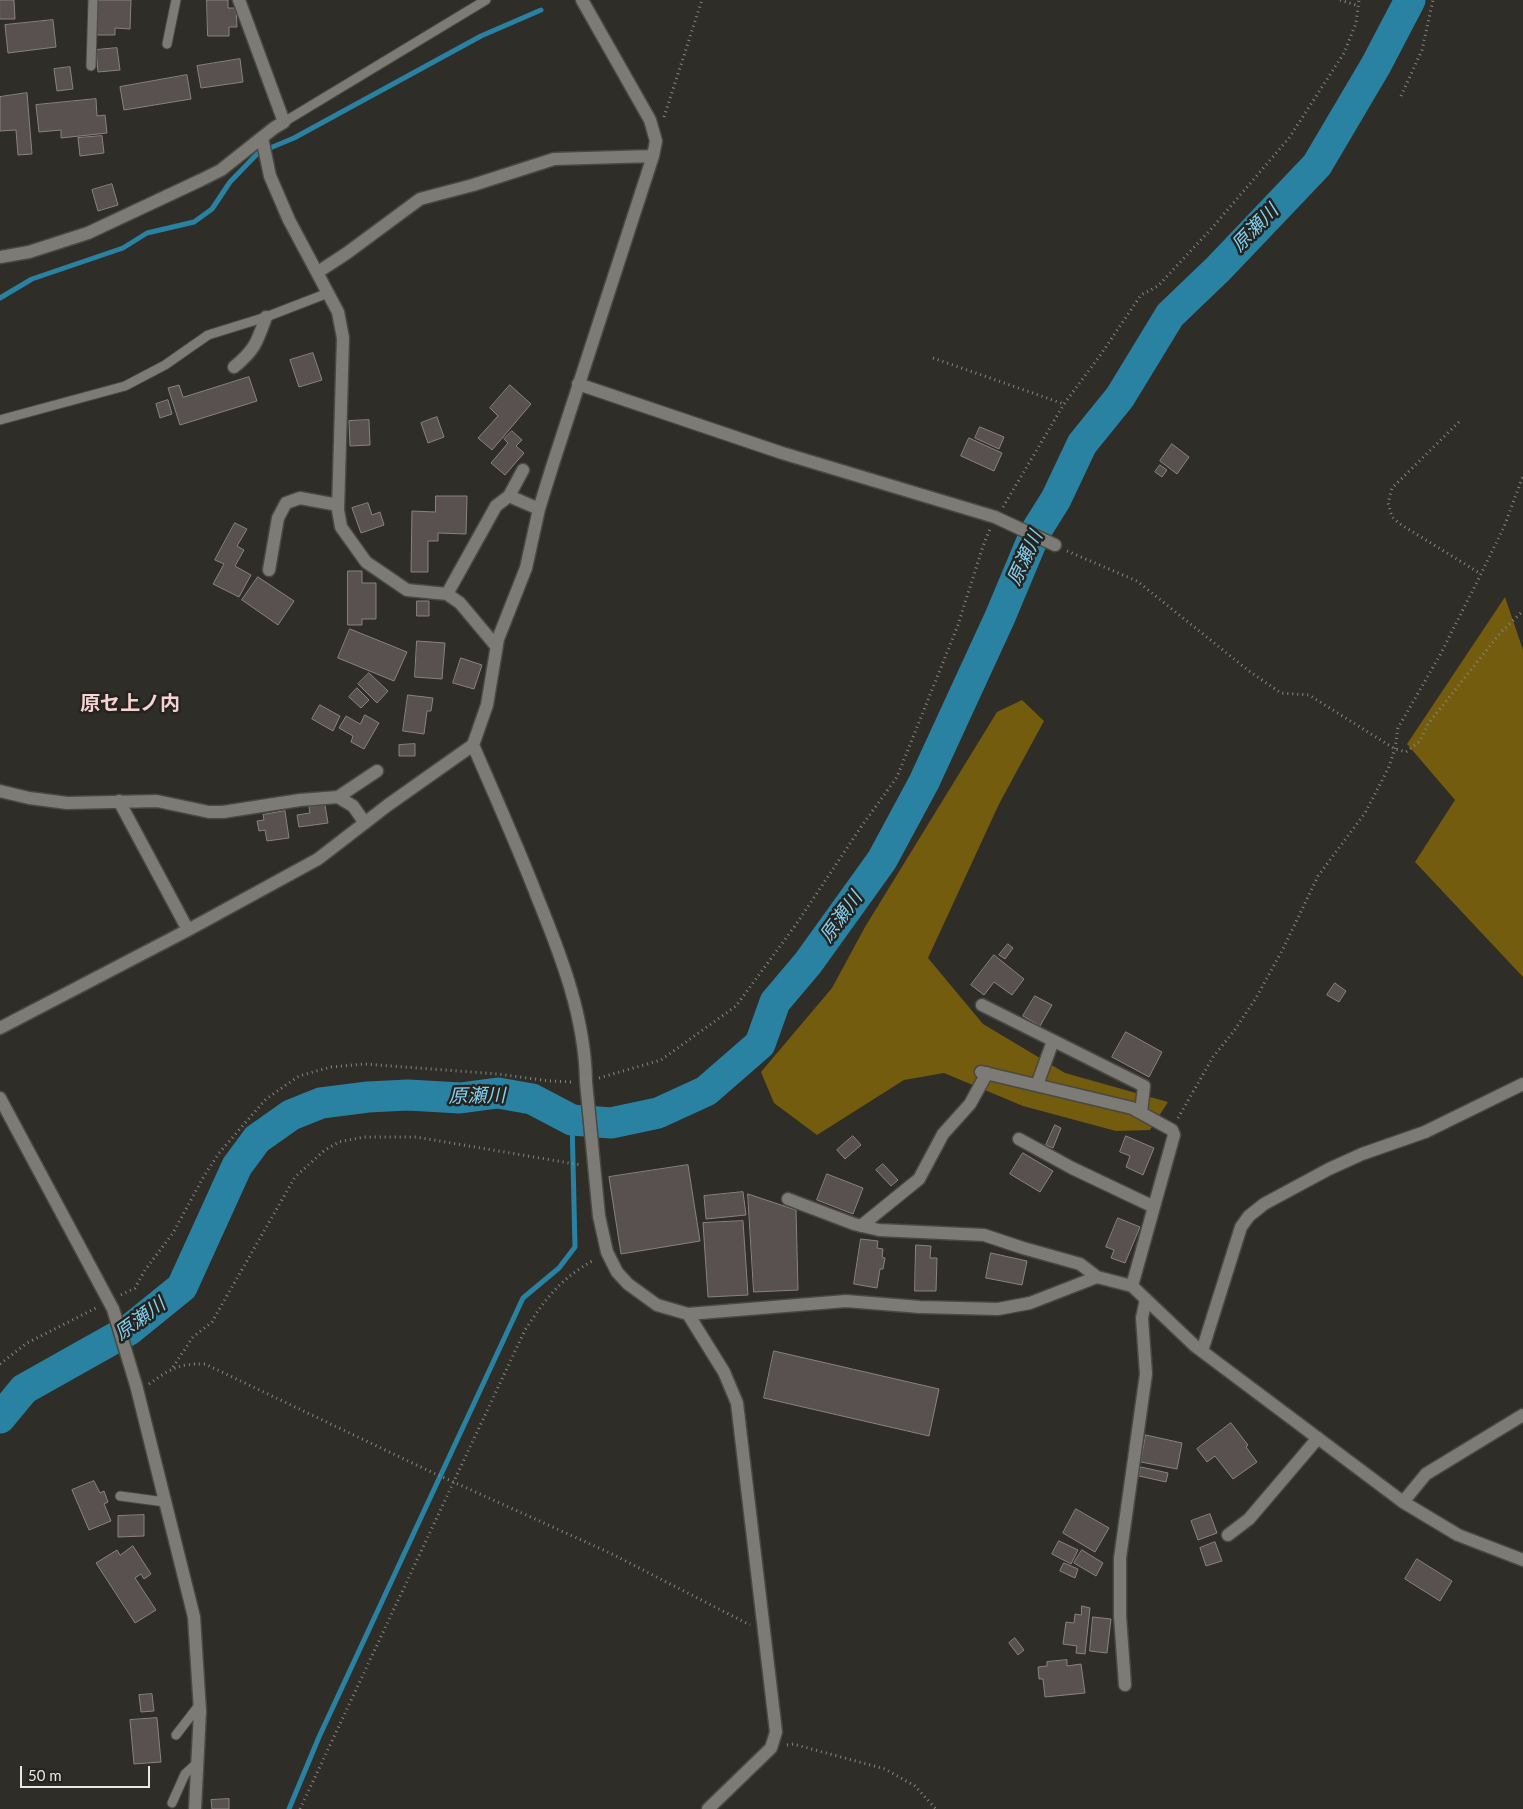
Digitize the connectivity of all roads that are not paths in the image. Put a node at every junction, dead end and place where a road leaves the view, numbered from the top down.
1 (93, 0) edge
2 (176, 0) edge
3 (239, 0) edge
4 (486, 0) edge
5 (582, 0) edge
6 (166, 44) dead end
7 (90, 66) dead end
8 (284, 122) junction
9 (262, 138) junction
10 (653, 156) junction
11 (0, 257) edge
12 (318, 272) junction
13 (328, 293) junction
14 (266, 318) junction
15 (234, 367) dead end
16 (578, 384) junction
17 (0, 420) edge
18 (523, 470) dead end
19 (509, 496) junction
20 (338, 505) junction
21 (540, 509) junction
22 (1055, 545) road end
23 (269, 570) dead end
24 (447, 594) junction
25 (496, 646) junction
26 (473, 745) junction
27 (377, 771) dead end
28 (0, 791) edge
29 (338, 797) junction
30 (119, 802) junction
31 (365, 823) junction
32 (188, 930) junction
33 (982, 1005) dead end
34 (0, 1028) edge
35 (1053, 1041) junction
36 (1523, 1084) edge
37 (1037, 1085) junction
38 (0, 1098) edge
39 (1141, 1113) junction
40 (1019, 1139) dead end
41 (788, 1199) dead end
42 (1154, 1207) junction
43 (861, 1226) junction
44 (1097, 1277) junction
45 (1132, 1286) junction
46 (1146, 1298) junction
47 (688, 1314) junction
48 (1202, 1351) junction
49 (1523, 1415) edge
50 (1318, 1438) junction
51 (120, 1496) dead end
52 (165, 1502) junction
53 (1403, 1502) junction
54 (1228, 1535) dead end
55 (1523, 1560) edge
56 (1125, 1685) dead end
57 (200, 1704) junction
58 (176, 1734) dead end
59 (197, 1763) junction
60 (172, 1803) dead end
61 (195, 1809) edge
62 (708, 1809) edge

1 - 7 lane
2 - 6 lane
3 - 8 street
4 - 8 lane
5 - 10 street
8 - 9 street
9 - 11 street
9 - 12 street
10 - 12 street
10 - 16 street
12 - 13 street
13 - 14 lane
13 - 20 street
14 - 15 street
14 - 17 lane
16 - 21 street
16 - 22 street
18 - 19 street
19 - 21 street
19 - 24 street
20 - 23 street
20 - 24 street
21 - 25 street
24 - 25 street
25 - 26 street
26 - 31 street
26 - 47 street
27 - 29 street
28 - 30 street
29 - 30 street
29 - 31 street
30 - 32 street
31 - 32 street
32 - 34 street
33 - 35 street
35 - 37 street
35 - 39 street
36 - 48 street
37 - 39 street
37 - 43 street
38 - 52 street
39 - 42 street
40 - 42 street
41 - 43 street
42 - 45 street
43 - 44 street
44 - 45 street
44 - 47 street
45 - 46 street
46 - 48 street
46 - 56 street
47 - 62 street
48 - 50 street
49 - 53 street
50 - 53 street
50 - 54 street
51 - 52 lane
52 - 57 street
53 - 55 street
57 - 58 lane
57 - 59 street
59 - 60 lane
59 - 61 street

